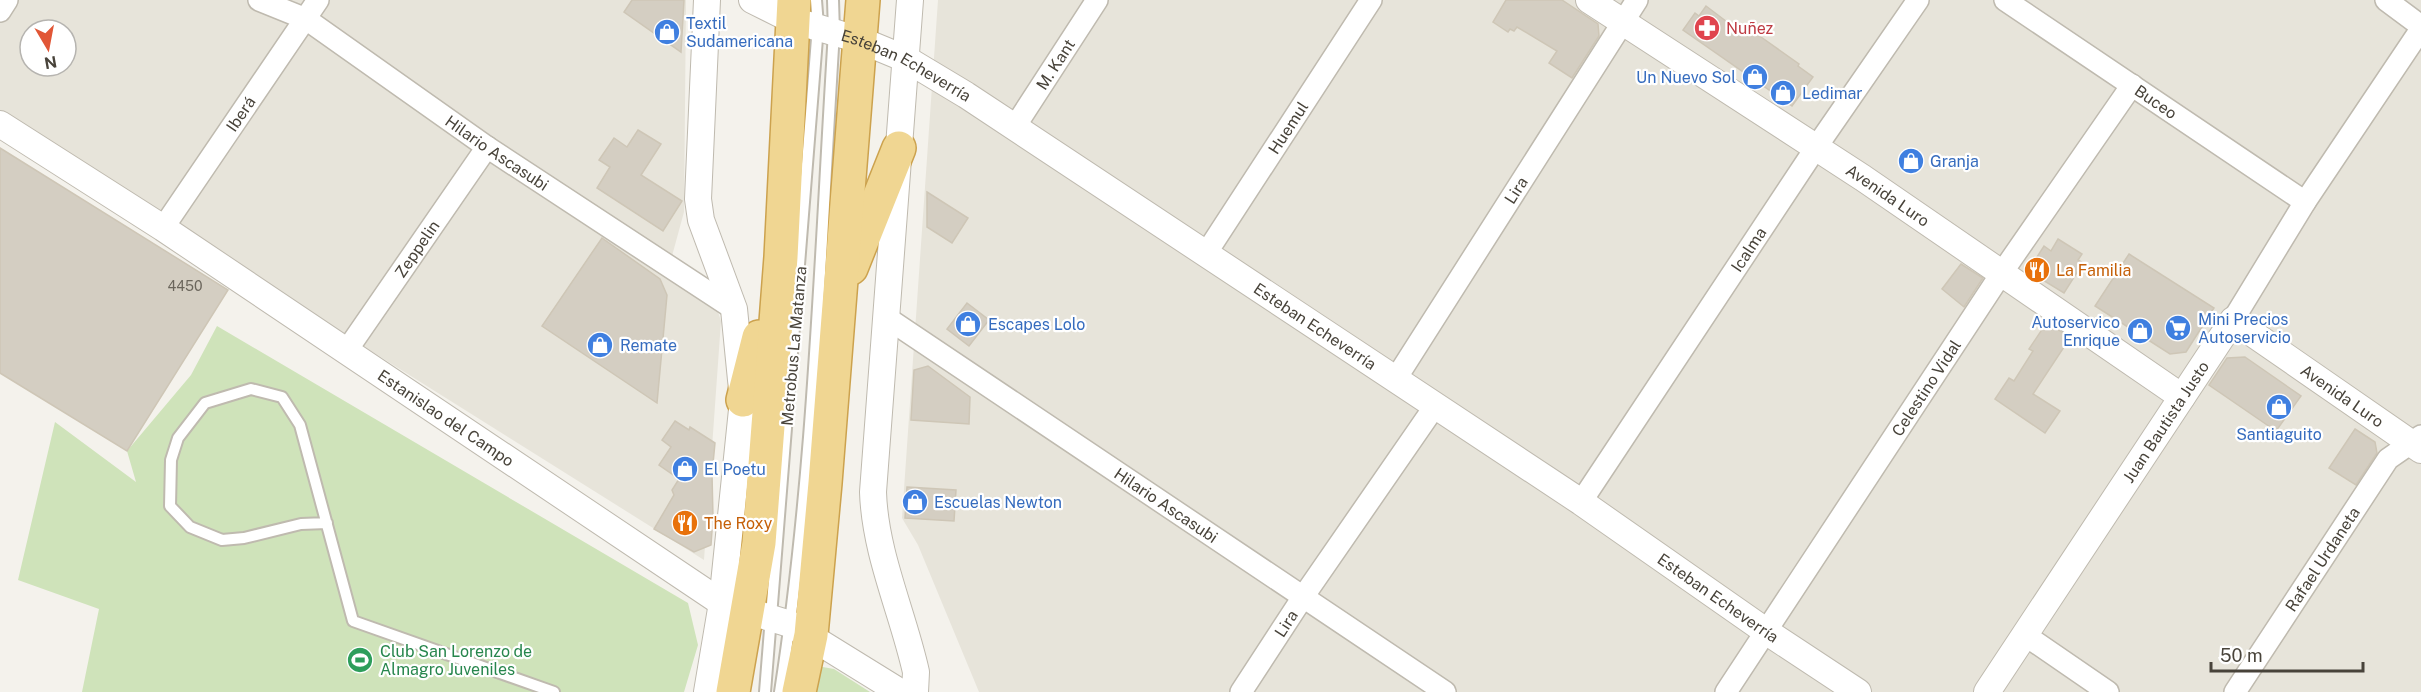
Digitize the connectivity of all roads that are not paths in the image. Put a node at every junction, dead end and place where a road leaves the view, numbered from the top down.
1 (7, 0) edge
2 (259, 0) edge
3 (318, 0) edge
4 (707, 0) edge
5 (752, 0) edge
6 (832, 0) edge
7 (862, 0) edge
8 (910, 0) edge
9 (1097, 0) edge
10 (1371, 0) edge
11 (1589, 0) edge
12 (1637, 0) edge
13 (1917, 0) edge
14 (2005, 0) edge
15 (2386, 0) edge
16 (0, 11) edge
17 (306, 19) junction
18 (819, 20) edge
19 (1622, 22) junction
20 (2421, 27) edge
21 (906, 60) junction
22 (2132, 85) junction
23 (0, 124) edge
24 (1014, 128) junction
25 (487, 147) junction
26 (899, 148) junction
27 (1815, 149) junction
28 (2306, 202) junction
29 (164, 228) junction
30 (1205, 255) junction
31 (781, 257) junction
32 (2001, 274) junction
33 (840, 297) junction
34 (734, 309) junction
35 (887, 318) junction
36 (2233, 320) junction
37 (347, 350) junction
38 (1395, 380) junction
39 (2182, 397) junction
40 (742, 400) junction
41 (1435, 406) junction
42 (2417, 443) edge
43 (1581, 502) junction
44 (327, 522) junction
45 (1303, 597) junction
46 (769, 618) junction
47 (1767, 632) junction
48 (2025, 635) junction
49 (554, 692) edge
50 (707, 692) edge
51 (733, 692) edge
52 (765, 692) edge
53 (780, 692) edge
54 (800, 692) edge
55 (900, 692) edge
56 (915, 692) edge
57 (1241, 692) edge
58 (1445, 692) edge
59 (1726, 692) edge
60 (1858, 692) edge
61 (1987, 692) edge
62 (2108, 692) edge
63 (2235, 692) edge

1 - 16 street
2 - 17 street, Hilario Ascasubi
3 - 17 street, Iberá
4 - 34 street
5 - 18 street, Esteban Echeverría
6 - 18 lane, Metrobus La Matanza
7 - 18 highway
8 - 21 street
9 - 24 street, M. Kant
10 - 30 street, Huemul
11 - 19 street, Avenida Luro
12 - 19 street, Lira
13 - 27 street, Icalma
14 - 22 street, Buceo
15 - 20 street
17 - 25 street, Hilario Ascasubi
17 - 29 street, Iberá
18 - 21 street, Esteban Echeverría
18 - 31 highway
18 - 33 highway
18 - 46 lane, Metrobus La Matanza
18 - 46 lane, Metrobus La Matanza
19 - 27 street, Avenida Luro
19 - 38 street, Lira
20 - 28 street, Juan Bautista Justo
21 - 24 street, Esteban Echeverría
21 - 26 street
22 - 28 street, Buceo
22 - 32 street, Celestino Vidal
23 - 29 street, Estanislao del Campo
24 - 30 street, Esteban Echeverría
25 - 34 street, Hilario Ascasubi
25 - 37 street, Zeppelin
26 - 33 highway
26 - 35 street
27 - 32 street, Avenida Luro
27 - 43 street, Icalma
28 - 36 street, Juan Bautista Justo
29 - 37 street, Estanislao del Campo
30 - 38 street, Esteban Echeverría
31 - 40 highway
31 - 46 highway
32 - 39 street, Avenida Luro
32 - 47 street, Celestino Vidal
33 - 46 highway
34 - 40 street
35 - 45 street, Hilario Ascasubi
35 - 56 street
36 - 39 street, Juan Bautista Justo
36 - 42 street, Avenida Luro
37 - 46 street, Estanislao del Campo
38 - 41 street, Esteban Echeverría
39 - 48 street, Juan Bautista Justo
40 - 46 street
41 - 43 street, Esteban Echeverría
41 - 45 street, Lira
42 - 63 street, Rafael Urdaneta
43 - 47 street, Esteban Echeverría
44 - 44 lane
44 - 49 lane
45 - 57 street, Lira
45 - 58 street, Hilario Ascasubi
46 - 50 street
46 - 51 highway
46 - 52 lane, Metrobus La Matanza
46 - 53 lane, Metrobus La Matanza
46 - 54 highway
46 - 55 street, Estanislao del Campo
47 - 59 street, Celestino Vidal
47 - 60 street, Esteban Echeverría
48 - 61 street, Juan Bautista Justo
48 - 62 street

